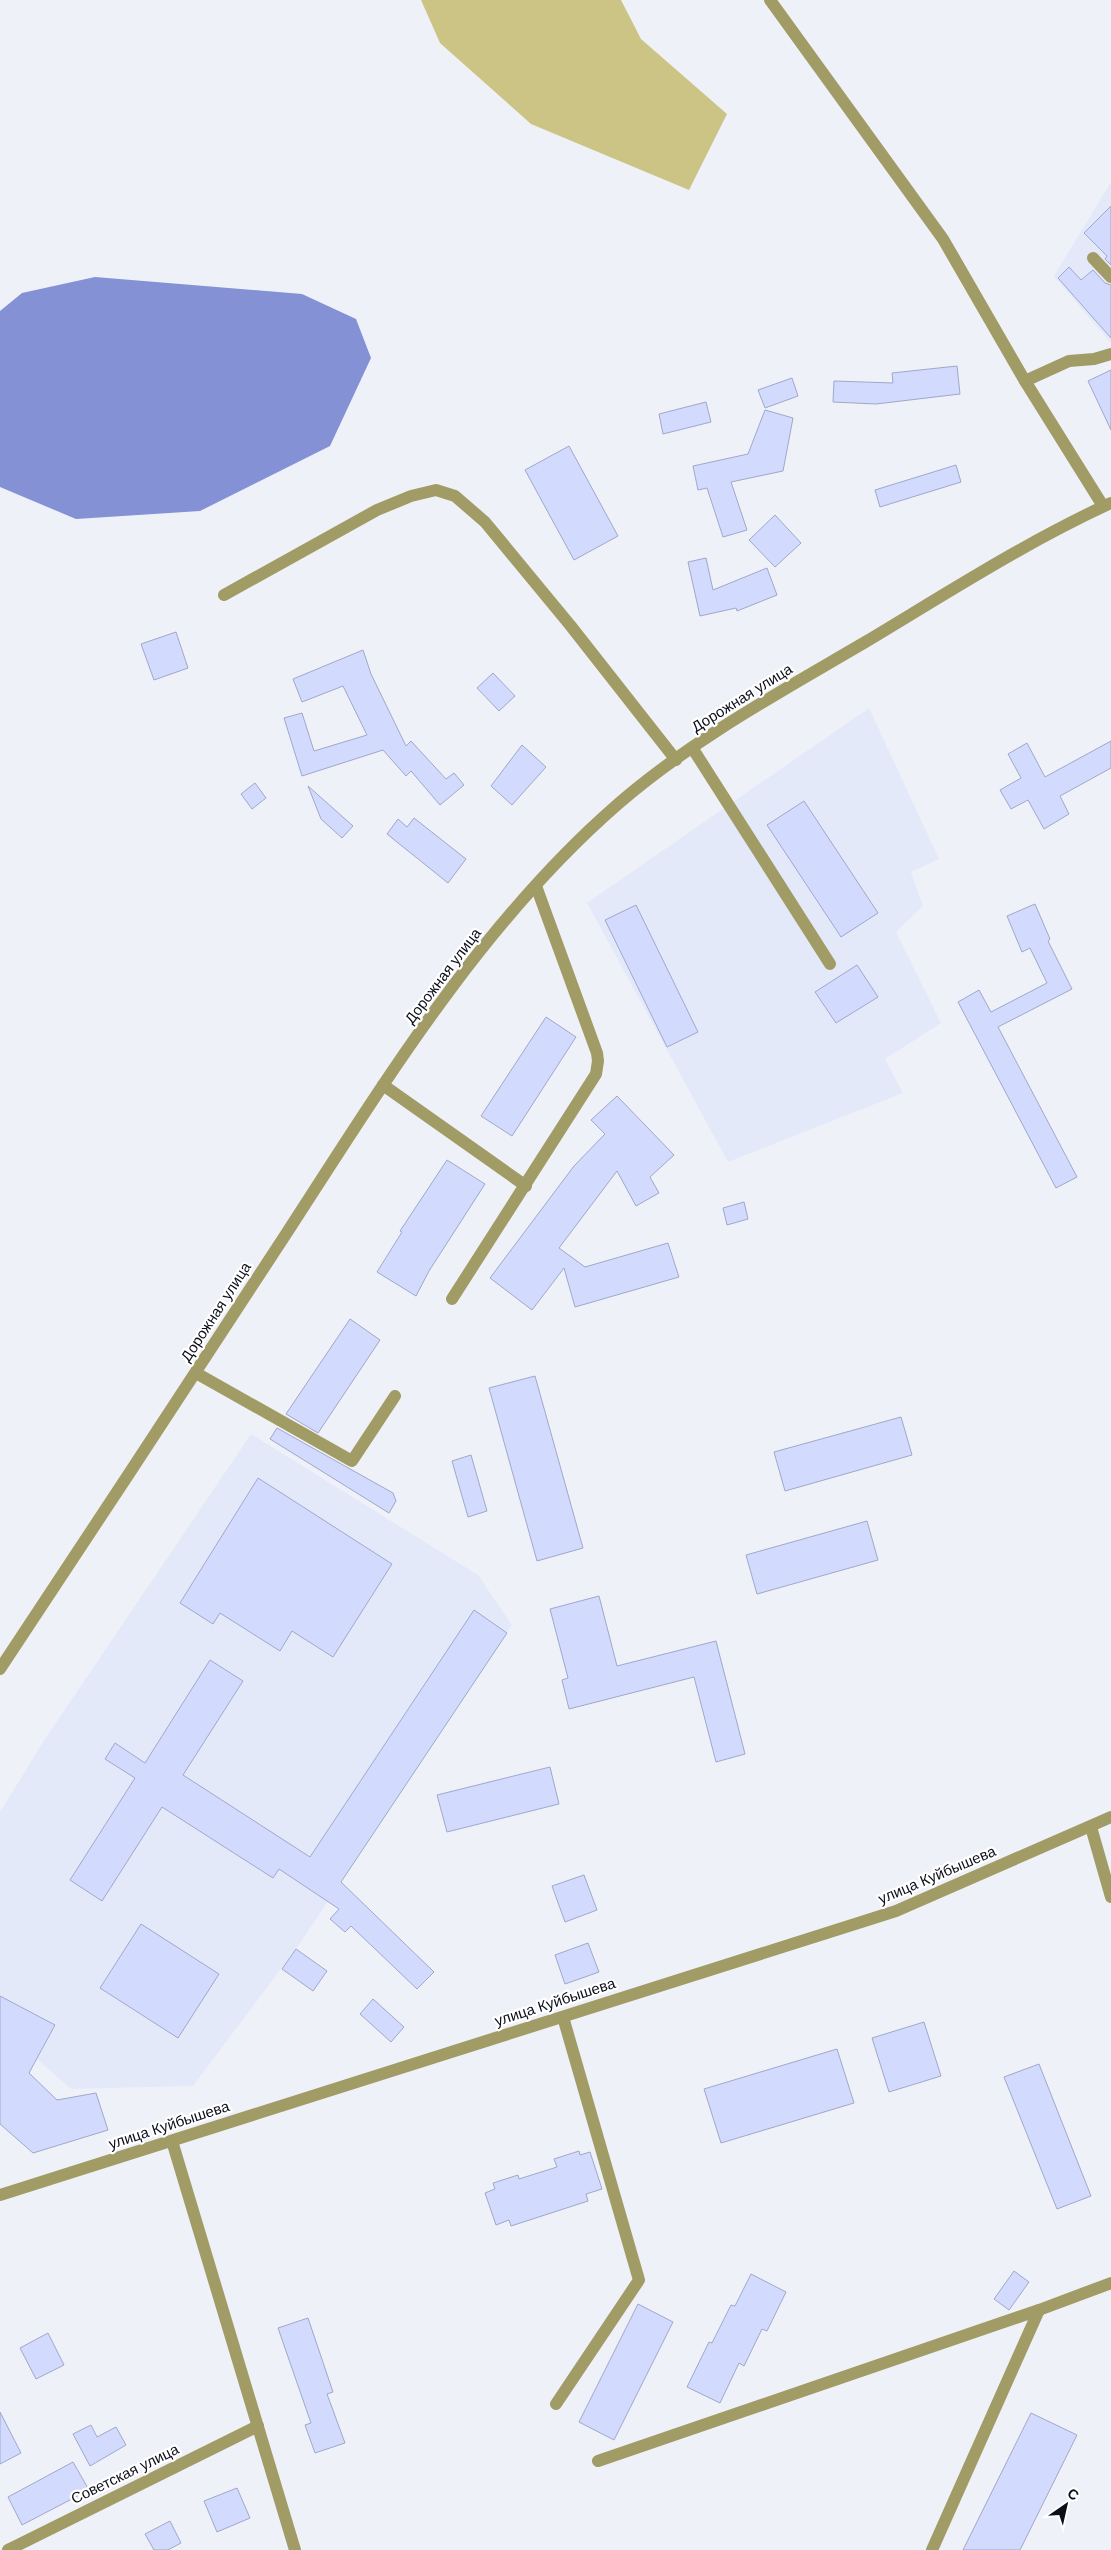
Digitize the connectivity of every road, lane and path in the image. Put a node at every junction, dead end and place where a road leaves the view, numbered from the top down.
1 (770, 0) edge
2 (1093, 258) dead end
3 (1111, 277) edge
4 (1111, 354) edge
5 (1025, 381) junction
6 (1107, 504) edge
7 (224, 595) dead end
8 (692, 749) junction
9 (676, 760) junction
10 (536, 886) junction
11 (830, 964) dead end
12 (382, 1086) junction
13 (526, 1186) junction
14 (452, 1299) dead end
15 (196, 1373) junction
16 (395, 1396) dead end
17 (0, 1669) edge
18 (1111, 1817) edge
19 (1091, 1826) junction
20 (1111, 1897) edge
21 (563, 2017) junction
22 (172, 2141) junction
23 (0, 2195) edge
24 (1111, 2283) edge
25 (1039, 2310) junction
26 (556, 2404) dead end
27 (258, 2426) junction
28 (598, 2461) dead end
29 (8, 2550) edge
30 (294, 2550) edge
31 (932, 2550) edge

1 - 5 street
2 - 3 street
4 - 5 street
5 - 6 street
6 - 8 street, Дорожная улица
7 - 9 street
8 - 9 street, Дорожная улица
8 - 11 street
9 - 10 street, Дорожная улица
10 - 12 street, Дорожная улица
10 - 13 street
12 - 13 street
12 - 15 street, Дорожная улица
13 - 14 street
15 - 16 street
15 - 17 street, Дорожная улица
18 - 19 street, улица Куйбышева
19 - 20 street
19 - 21 street, улица Куйбышева
21 - 22 street, улица Куйбышева
21 - 26 street
22 - 23 street, улица Куйбышева
22 - 27 street
24 - 25 street
25 - 28 street
25 - 31 street
27 - 29 street, Советская улица
27 - 30 street

